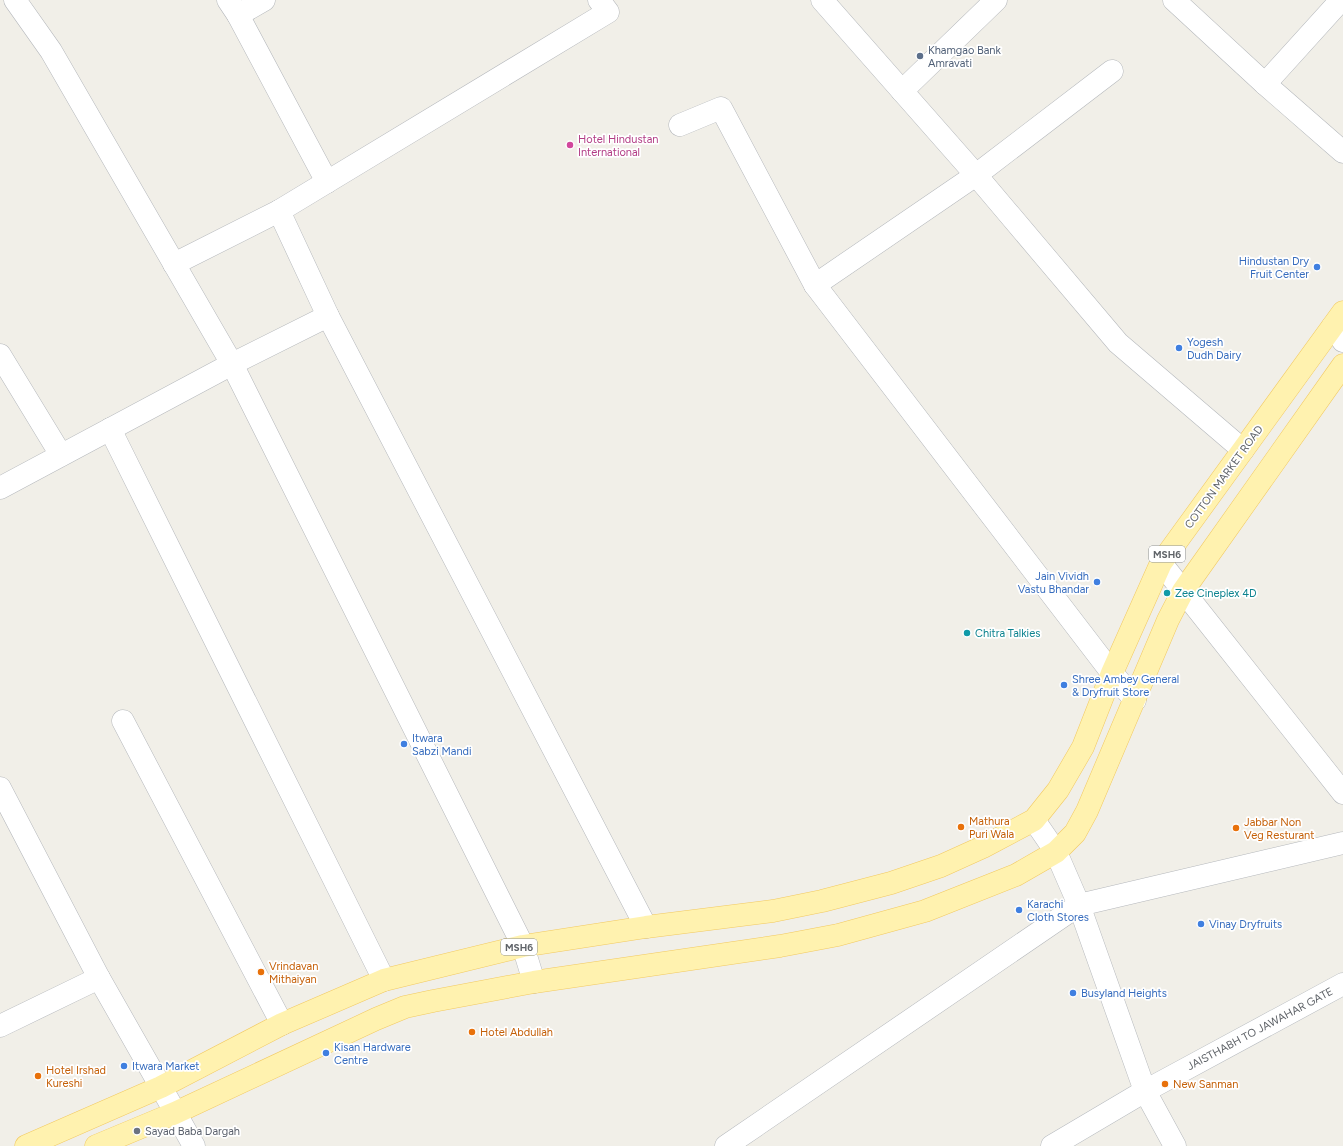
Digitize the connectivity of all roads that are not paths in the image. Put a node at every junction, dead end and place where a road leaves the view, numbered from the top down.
1 (15, 0) edge
2 (264, 0) edge
3 (599, 0) edge
4 (996, 0) edge
5 (1174, 0) edge
6 (1341, 0) edge
7 (825, 1) edge
8 (233, 8) edge
9 (1112, 71) dead end
10 (1265, 84) junction
11 (902, 91) junction
12 (680, 125) dead end
13 (1343, 152) edge
14 (976, 175) junction
15 (327, 182) junction
16 (279, 211) junction
17 (174, 264) junction
18 (815, 285) junction
19 (328, 316) junction
20 (1340, 327) edge
21 (0, 355) edge
22 (232, 364) junction
23 (1343, 365) edge
24 (110, 429) junction
25 (1243, 450) junction
26 (61, 455) junction
27 (0, 488) edge
28 (1161, 563) junction
29 (1183, 591) junction
30 (1112, 673) junction
31 (1135, 700) junction
32 (123, 721) dead end
33 (0, 788) edge
34 (1343, 793) edge
35 (1034, 820) junction
36 (1343, 843) edge
37 (1056, 852) junction
38 (1079, 906) junction
39 (646, 927) junction
40 (523, 946) junction
41 (99, 978) junction
42 (384, 980) junction
43 (534, 982) junction
44 (1343, 984) edge
45 (282, 1024) junction
46 (0, 1026) edge
47 (161, 1087) junction
48 (1146, 1091) junction
49 (175, 1113) junction
50 (110, 1143) edge
51 (26, 1146) edge
52 (194, 1146) edge
53 (726, 1146) edge
54 (1052, 1146) edge
55 (1175, 1146) edge

1 - 17 street
2 - 8 street
3 - 15 street
4 - 11 street
5 - 10 street
6 - 10 street
7 - 11 street
8 - 15 street
9 - 14 street
10 - 13 street
11 - 14 street
12 - 18 street
14 - 18 street
14 - 25 street
15 - 16 street
16 - 17 street
16 - 19 street
17 - 22 street
18 - 30 street
19 - 22 street
19 - 39 street
20 - 25 main road, COTTON MARKET ROAD / MSH6
21 - 26 street
22 - 24 street
22 - 40 street
23 - 29 main road, MSH6
24 - 26 street
24 - 42 street
25 - 28 main road, COTTON MARKET ROAD / MSH6
26 - 27 street
28 - 29 street
28 - 30 main road, COTTON MARKET ROAD / MSH6
29 - 31 main road, MSH6
29 - 34 street
30 - 31 street
30 - 35 main road, COTTON MARKET ROAD / MSH6
31 - 37 main road, MSH6
32 - 45 street
33 - 41 street
35 - 37 street
35 - 39 main road, MSH6
36 - 38 street
37 - 38 street
37 - 43 main road, MSH6
38 - 48 street
38 - 53 street
39 - 40 main road, MSH6
40 - 42 main road, MSH6
40 - 43 street
41 - 46 street
41 - 47 street
42 - 45 main road, MSH6
43 - 49 main road, MSH6
44 - 48 street, JAISTHABH TO JAWAHAR GATE
45 - 47 main road, MSH6
47 - 49 street
47 - 51 main road, MSH6
48 - 54 street, JAISTHABH TO JAWAHAR GATE
48 - 55 street
49 - 50 main road, MSH6
49 - 52 street

